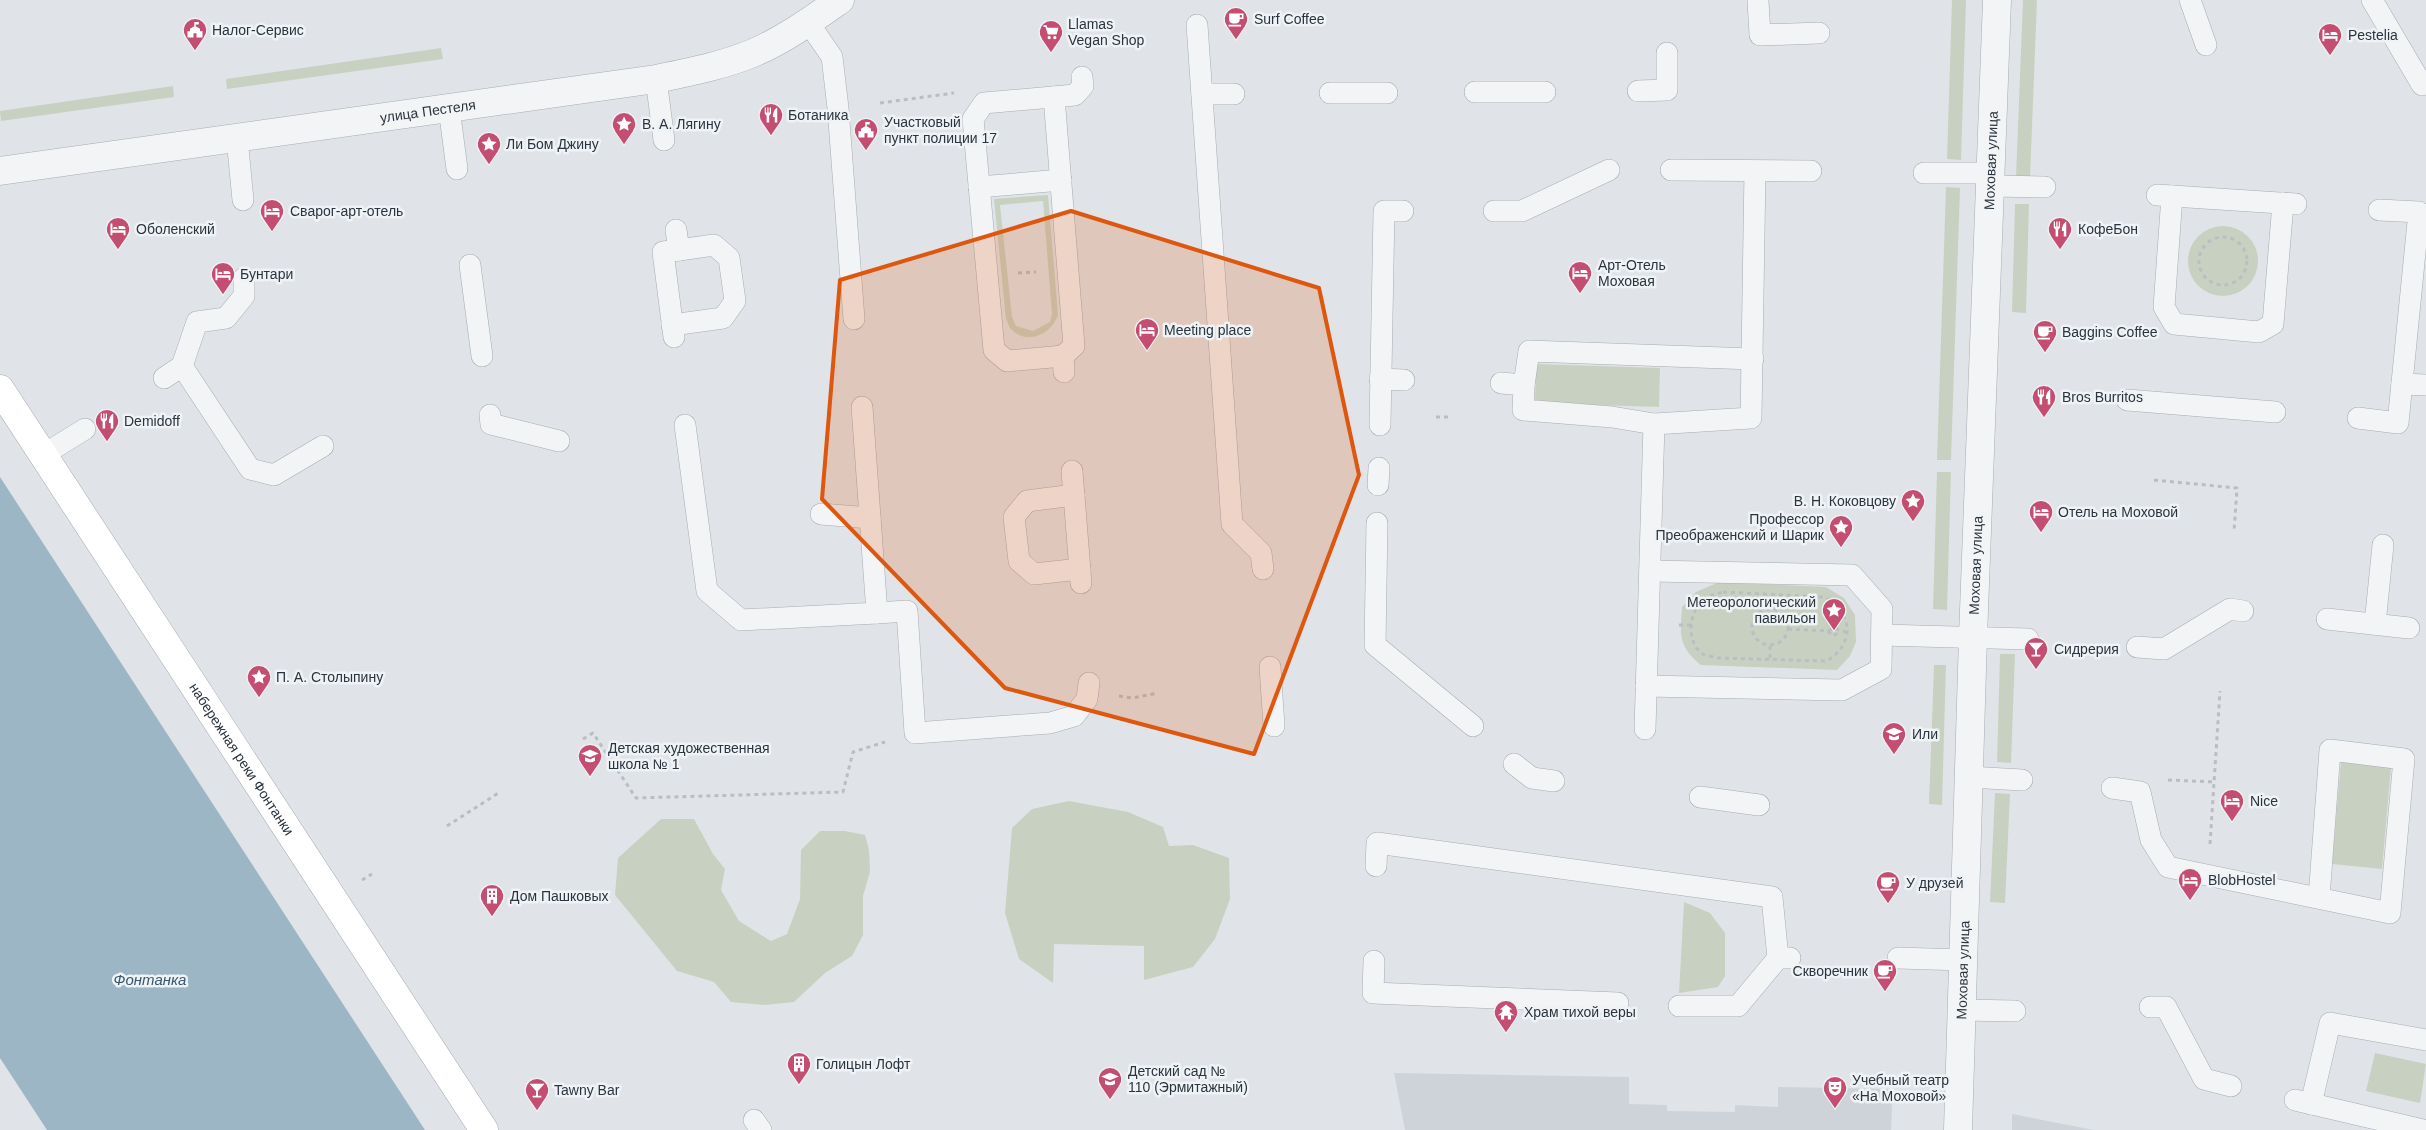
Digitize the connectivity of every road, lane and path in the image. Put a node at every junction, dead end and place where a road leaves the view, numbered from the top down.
1 (840, 0) edge
2 (1997, 0) edge
3 (2190, 0) edge
4 (2372, 0) edge
5 (1758, 2) dead end
6 (808, 22) junction
7 (1197, 26) dead end
8 (1819, 33) dead end
9 (2206, 45) dead end
10 (1666, 53) dead end
11 (1082, 77) dead end
12 (656, 79) junction
13 (2422, 85) dead end
14 (1638, 91) dead end
15 (1475, 92) dead end
16 (1545, 92) dead end
17 (954, 93) dead end
18 (1330, 93) dead end
19 (1387, 93) dead end
20 (1202, 94) junction
21 (1234, 94) dead end
22 (1054, 97) junction
23 (880, 103) dead end
24 (449, 108) junction
25 (236, 138) junction
26 (664, 140) dead end
27 (457, 169) dead end
28 (1609, 170) dead end
29 (1671, 170) dead end
30 (0, 171) edge
31 (1755, 171) junction
32 (1811, 171) dead end
33 (1924, 173) dead end
34 (1992, 179) junction
35 (1061, 180) junction
36 (979, 187) junction
37 (2045, 187) dead end
38 (243, 200) dead end
39 (2290, 204) joint
40 (2379, 210) dead end
41 (1403, 211) dead end
42 (1494, 211) dead end
43 (678, 240) joint
44 (470, 265) dead end
45 (1068, 268) junction
46 (987, 276) junction
47 (244, 278) dead end
48 (2213, 283) joint
49 (854, 319) dead end
50 (482, 356) dead end
51 (1753, 359) junction
52 (182, 366) junction
53 (164, 378) dead end
54 (1380, 379) junction
55 (1404, 380) dead end
56 (1501, 383) dead end
57 (1524, 384) junction
58 (2402, 384) junction
59 (2426, 385) edge
60 (0, 389) edge
61 (2127, 400) dead end
62 (862, 407) dead end
63 (2275, 412) dead end
64 (490, 415) dead end
65 (1436, 417) dead end
66 (1449, 417) dead end
67 (2358, 418) dead end
68 (1654, 424) junction
69 (685, 425) dead end
70 (1380, 425) dead end
71 (85, 429) dead end
72 (560, 441) dead end
73 (323, 446) dead end
74 (43, 455) junction
75 (1072, 471) dead end
76 (2154, 480) dead end
77 (1074, 495) junction
78 (821, 514) dead end
79 (870, 518) junction
80 (1377, 523) dead end
81 (2234, 532) dead end
82 (2383, 545) dead end
83 (1263, 569) dead end
84 (1650, 571) junction
85 (2243, 611) dead end
86 (877, 613) junction
87 (2327, 619) dead end
88 (2374, 624) junction
89 (2409, 628) dead end
90 (1788, 629) junction
91 (1828, 631) junction
92 (1840, 632) junction
93 (1846, 633) junction
94 (1882, 635) junction
95 (1973, 637) junction
96 (2028, 639) dead end
97 (2137, 647) dead end
98 (1270, 667) dead end
99 (1646, 686) junction
100 (2220, 690) dead end
101 (1088, 691) joint
102 (1158, 693) dead end
103 (1274, 726) dead end
104 (1473, 726) dead end
105 (1645, 729) dead end
106 (915, 733) junction
107 (583, 739) dead end
108 (1514, 764) dead end
109 (1969, 777) junction
110 (2022, 780) dead end
111 (1554, 781) dead end
112 (2215, 782) junction
113 (2112, 788) dead end
114 (500, 792) dead end
115 (2140, 792) junction
116 (1700, 798) dead end
117 (1759, 805) dead end
118 (447, 826) dead end
119 (1376, 866) dead end
120 (372, 874) dead end
121 (2207, 875) junction
122 (360, 882) dead end
123 (2319, 898) junction
124 (1898, 958) dead end
125 (1964, 960) junction
126 (1374, 962) dead end
127 (1618, 1003) dead end
128 (1679, 1006) dead end
129 (2150, 1008) dead end
130 (1962, 1010) junction
131 (2015, 1011) dead end
132 (2426, 1040) edge
133 (2231, 1086) dead end
134 (484, 1130) edge
135 (1958, 1130) edge
136 (2423, 1130) edge

1 - 6 street, улица Пестеля
2 - 34 street, Моховая улица
3 - 9 lane
4 - 13 lane
5 - 8 lane
6 - 12 street, улица Пестеля
6 - 49 lane
7 - 20 lane
10 - 14 lane
11 - 22 lane
12 - 24 street, улица Пестеля
12 - 26 lane
15 - 16 lane
17 - 23 path
18 - 19 lane
20 - 21 lane
20 - 83 lane
22 - 35 lane
22 - 36 lane
24 - 25 street, улица Пестеля
24 - 27 lane
25 - 30 street, улица Пестеля
25 - 38 lane
28 - 42 lane
29 - 31 lane
31 - 32 lane
31 - 51 lane
33 - 34 lane
34 - 37 lane
34 - 95 street, Моховая улица
35 - 36 lane
35 - 45 lane
36 - 46 lane
39 - 39 lane
40 - 58 lane
41 - 54 lane
43 - 43 lane
44 - 50 lane
45 - 46 path
45 - 46 lane
47 - 52 lane
48 - 48 path
51 - 57 lane
51 - 68 lane
52 - 53 lane
52 - 73 lane
54 - 55 lane
54 - 70 lane
56 - 57 lane
57 - 68 lane
58 - 59 lane
58 - 67 lane
60 - 74 main road, набережная реки Фонтанки
61 - 63 lane
62 - 79 lane
64 - 72 lane
65 - 66 path
68 - 84 lane
69 - 86 lane
71 - 74 lane
74 - 134 main road, набережная реки Фонтанки
75 - 77 lane
76 - 81 path
77 - 77 lane
78 - 79 lane
79 - 86 lane
80 - 104 lane
82 - 88 lane
84 - 94 lane
84 - 99 lane
85 - 97 lane
86 - 106 lane
87 - 88 lane
88 - 89 lane
90 - 90 path
90 - 91 path
91 - 92 path
91 - 92 path
92 - 93 path
93 - 93 path
94 - 95 lane
94 - 99 lane
95 - 96 lane
95 - 109 street, Моховая улица
98 - 103 lane
99 - 105 lane
100 - 112 path
101 - 102 path
101 - 106 lane
106 - 107 path
108 - 111 lane
109 - 110 lane
109 - 125 street, Моховая улица
112 - 115 path
112 - 121 path
113 - 115 lane
114 - 118 path
115 - 121 lane
116 - 117 lane
119 - 128 lane
120 - 122 path
121 - 123 lane
123 - 123 lane
124 - 125 lane
125 - 130 street, Моховая улица
126 - 127 lane
129 - 133 lane
130 - 131 lane
130 - 135 street, Моховая улица
132 - 136 lane

